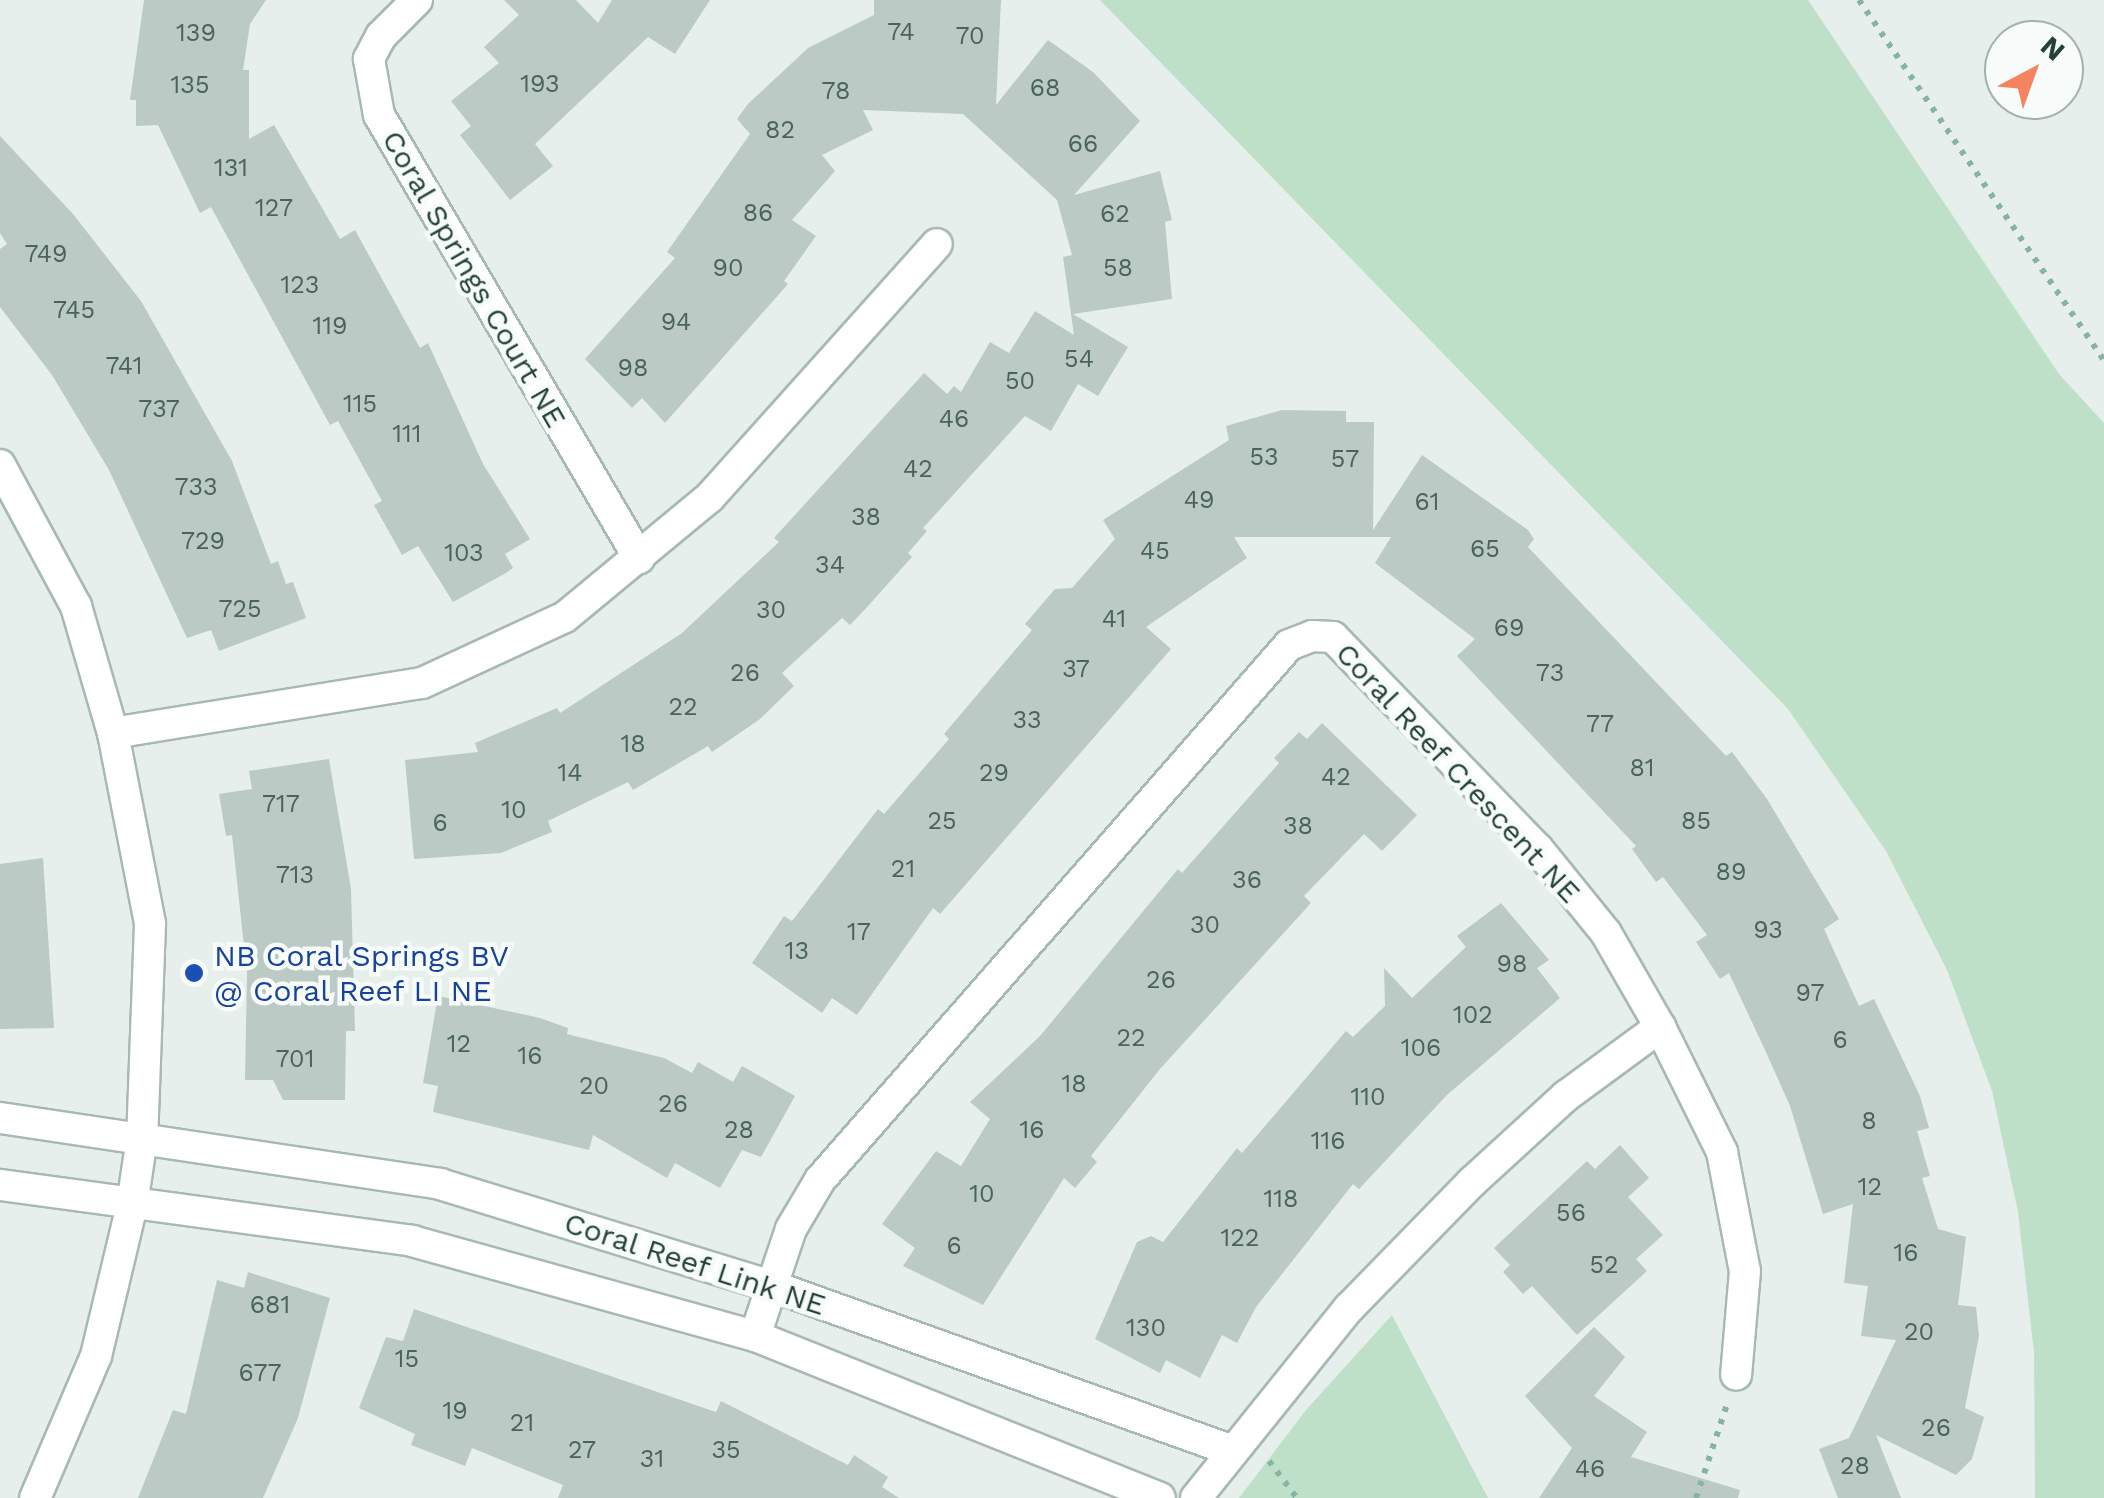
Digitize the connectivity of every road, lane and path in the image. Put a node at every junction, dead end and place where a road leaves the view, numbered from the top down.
1 (417, 0) edge
2 (1859, 0) edge
3 (937, 244) dead end
4 (2104, 360) edge
5 (0, 466) edge
6 (639, 558) junction
7 (113, 733) junction
8 (1660, 1027) junction
9 (0, 1118) edge
10 (142, 1138) junction
11 (0, 1185) edge
12 (132, 1205) junction
13 (774, 1287) junction
14 (755, 1336) junction
15 (1736, 1375) joint
16 (1234, 1451) junction
17 (1269, 1461) dead end
18 (36, 1498) edge
19 (1160, 1498) edge
20 (1196, 1498) edge
21 (1297, 1498) edge
22 (1696, 1498) edge

1 - 6 street, Coral Springs Court NE
2 - 4 path
3 - 6 street
5 - 7 street
6 - 7 street
7 - 10 street
8 - 13 street, Coral Reef Crescent NE
8 - 15 street, Coral Reef Crescent NE
8 - 16 street
9 - 10 street, Coral Reef Link NE
10 - 12 street
10 - 13 street, Coral Reef Link NE
11 - 12 street, Coral Reef Link NE
12 - 14 street, Coral Reef Link NE
12 - 18 street
13 - 14 street, Coral Reef Crescent NE
13 - 16 street, Coral Reef Link NE
14 - 19 street, Coral Reef Link NE
15 - 22 path
16 - 20 street
17 - 21 path

